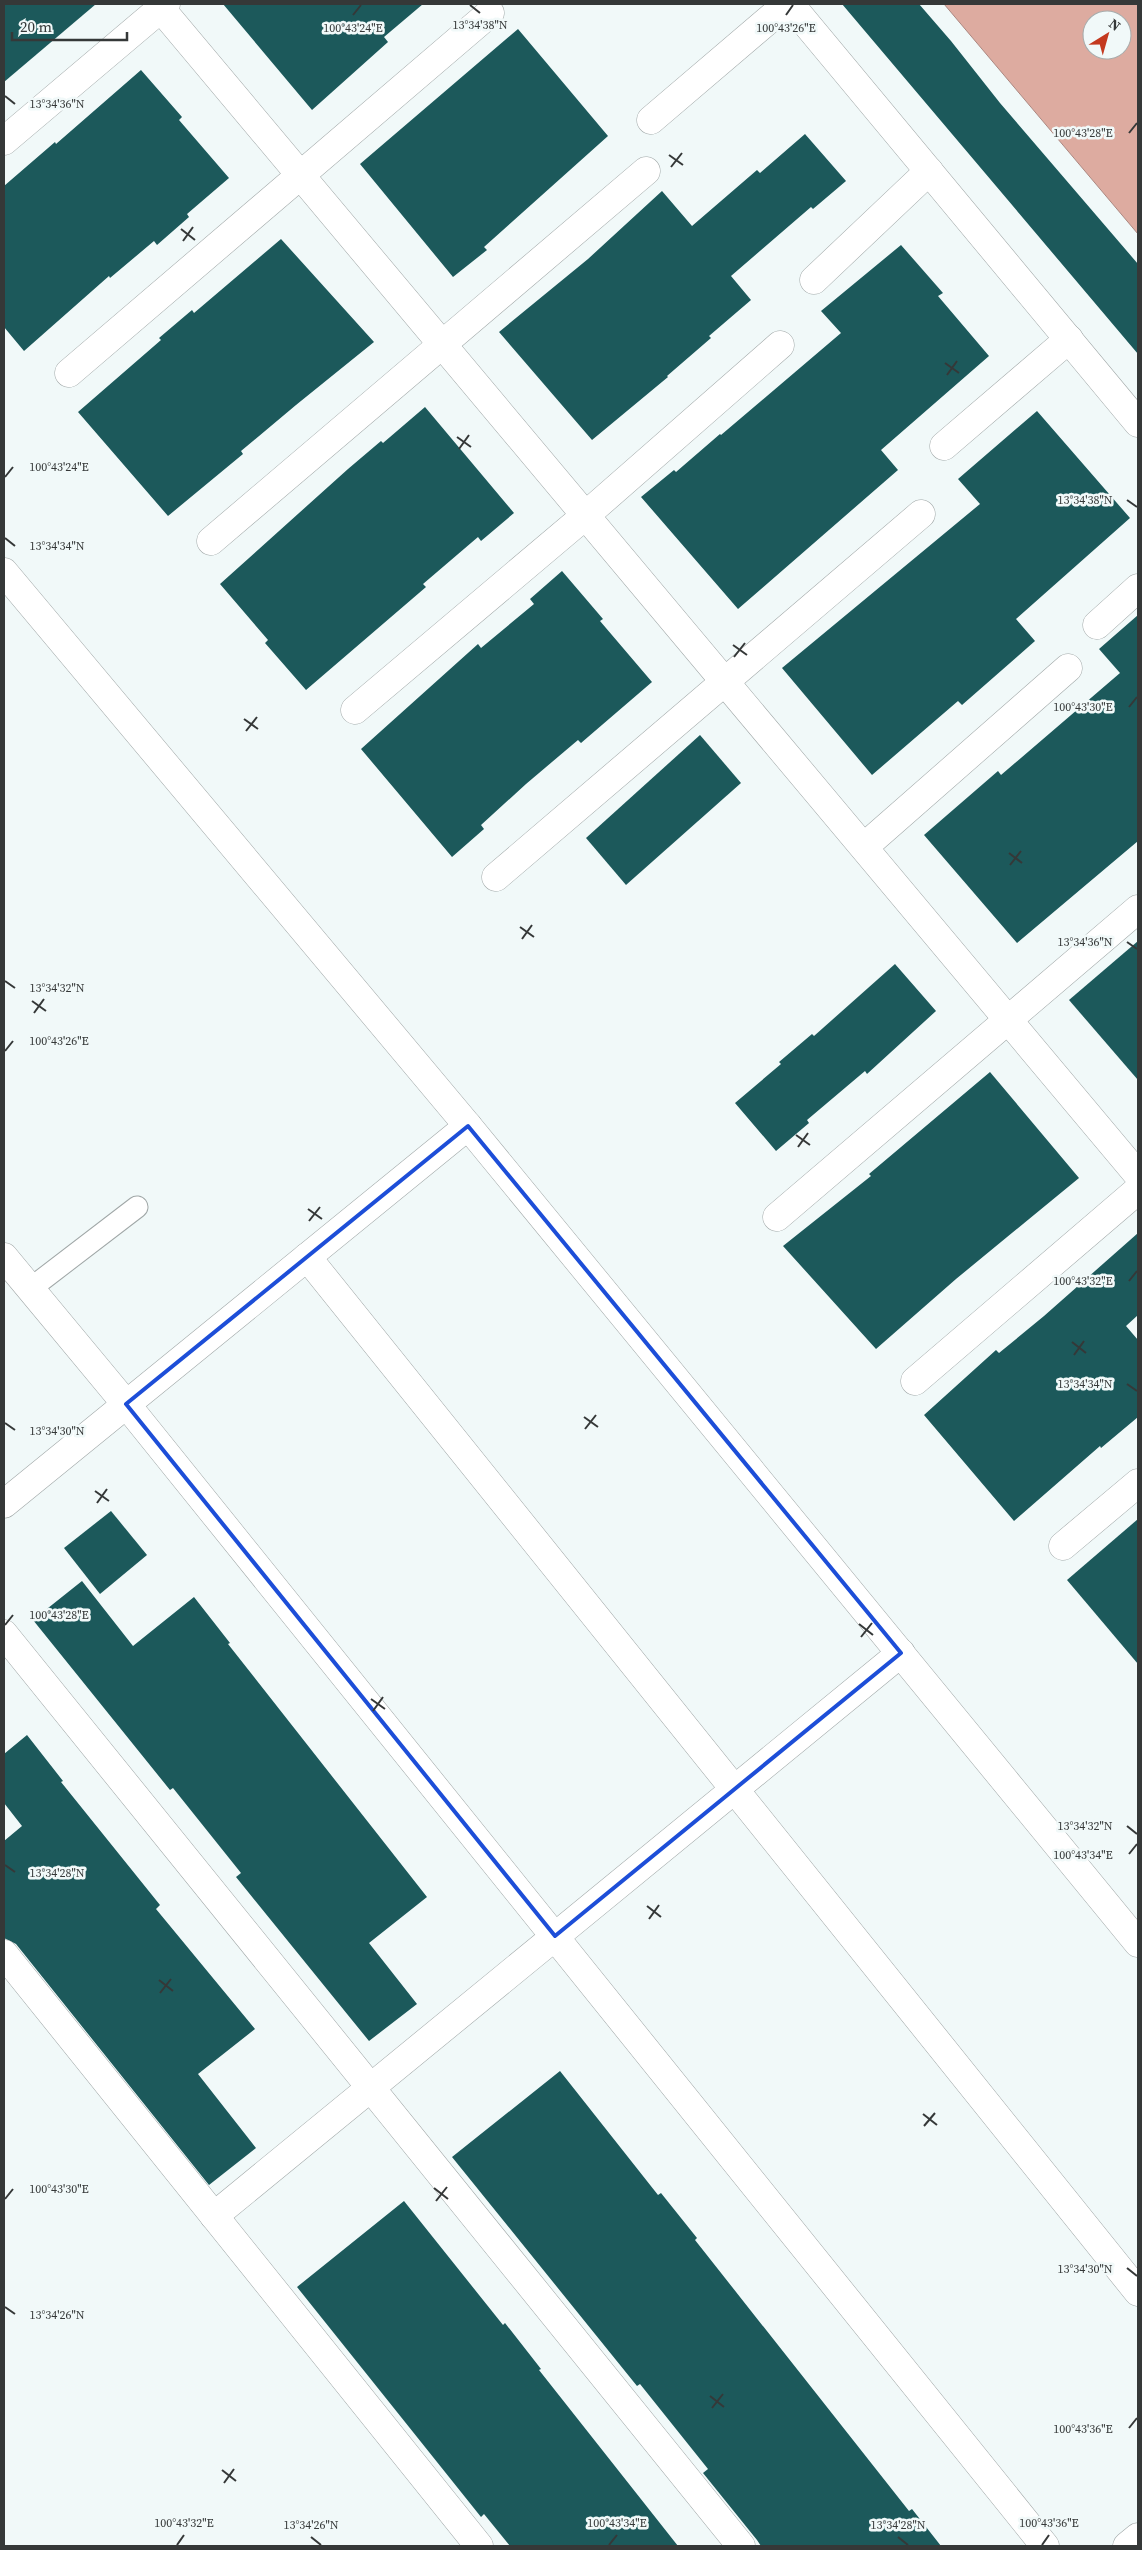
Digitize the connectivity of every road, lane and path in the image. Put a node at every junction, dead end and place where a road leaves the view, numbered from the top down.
1 (788, 4) edge
2 (162, 5) edge
3 (490, 13) dead end
4 (651, 120) dead end
5 (4, 141) edge
6 (646, 171) dead end
7 (928, 171) junction
8 (301, 175) junction
9 (814, 280) dead end
10 (1069, 339) junction
11 (443, 345) junction
12 (780, 345) dead end
13 (69, 373) dead end
14 (1138, 423) edge
15 (944, 446) dead end
16 (921, 514) dead end
17 (586, 515) junction
18 (211, 541) dead end
19 (4, 572) edge
20 (1138, 588) edge
21 (1097, 625) dead end
22 (1068, 668) dead end
23 (725, 682) junction
24 (355, 710) dead end
25 (864, 848) junction
26 (496, 877) dead end
27 (1138, 909) edge
28 (1008, 1020) junction
29 (468, 1126) junction
30 (1138, 1175) edge
31 (1138, 1190) edge
32 (137, 1207) dead end
33 (777, 1217) dead end
34 (4, 1257) edge
35 (307, 1257) junction
36 (30, 1289) junction
37 (915, 1381) dead end
38 (126, 1404) junction
39 (1138, 1483) edge
40 (4, 1504) edge
41 (1064, 1546) dead end
42 (4, 1634) edge
43 (901, 1653) junction
44 (734, 1789) junction
45 (555, 1936) junction
46 (1138, 1943) edge
47 (4, 1954) edge
48 (370, 2088) junction
49 (214, 2216) junction
50 (1138, 2292) edge
51 (1138, 2537) edge
52 (479, 2546) edge
53 (741, 2546) edge
54 (1045, 2546) edge
55 (1127, 2546) edge

1 - 4 street
1 - 7 street
2 - 5 street
2 - 8 street
3 - 8 street
6 - 11 street
7 - 9 street
7 - 10 street
8 - 11 street
8 - 13 street
10 - 14 street
10 - 15 street
11 - 17 street
11 - 18 street
12 - 17 street
16 - 23 street
17 - 23 street
17 - 24 street
19 - 29 street
20 - 21 street
22 - 25 street
23 - 25 street
23 - 26 street
25 - 28 street
27 - 28 street
28 - 30 street
28 - 33 street
29 - 35 street
29 - 43 street
31 - 37 street
32 - 36 lane
34 - 36 street
35 - 38 street
35 - 44 street
36 - 38 street
38 - 40 street
38 - 45 street
39 - 41 street
42 - 48 street
43 - 44 street
43 - 46 street
44 - 45 street
44 - 50 street
45 - 48 street
45 - 54 street
47 - 49 street
48 - 49 street
48 - 53 street
49 - 52 street
51 - 55 street

